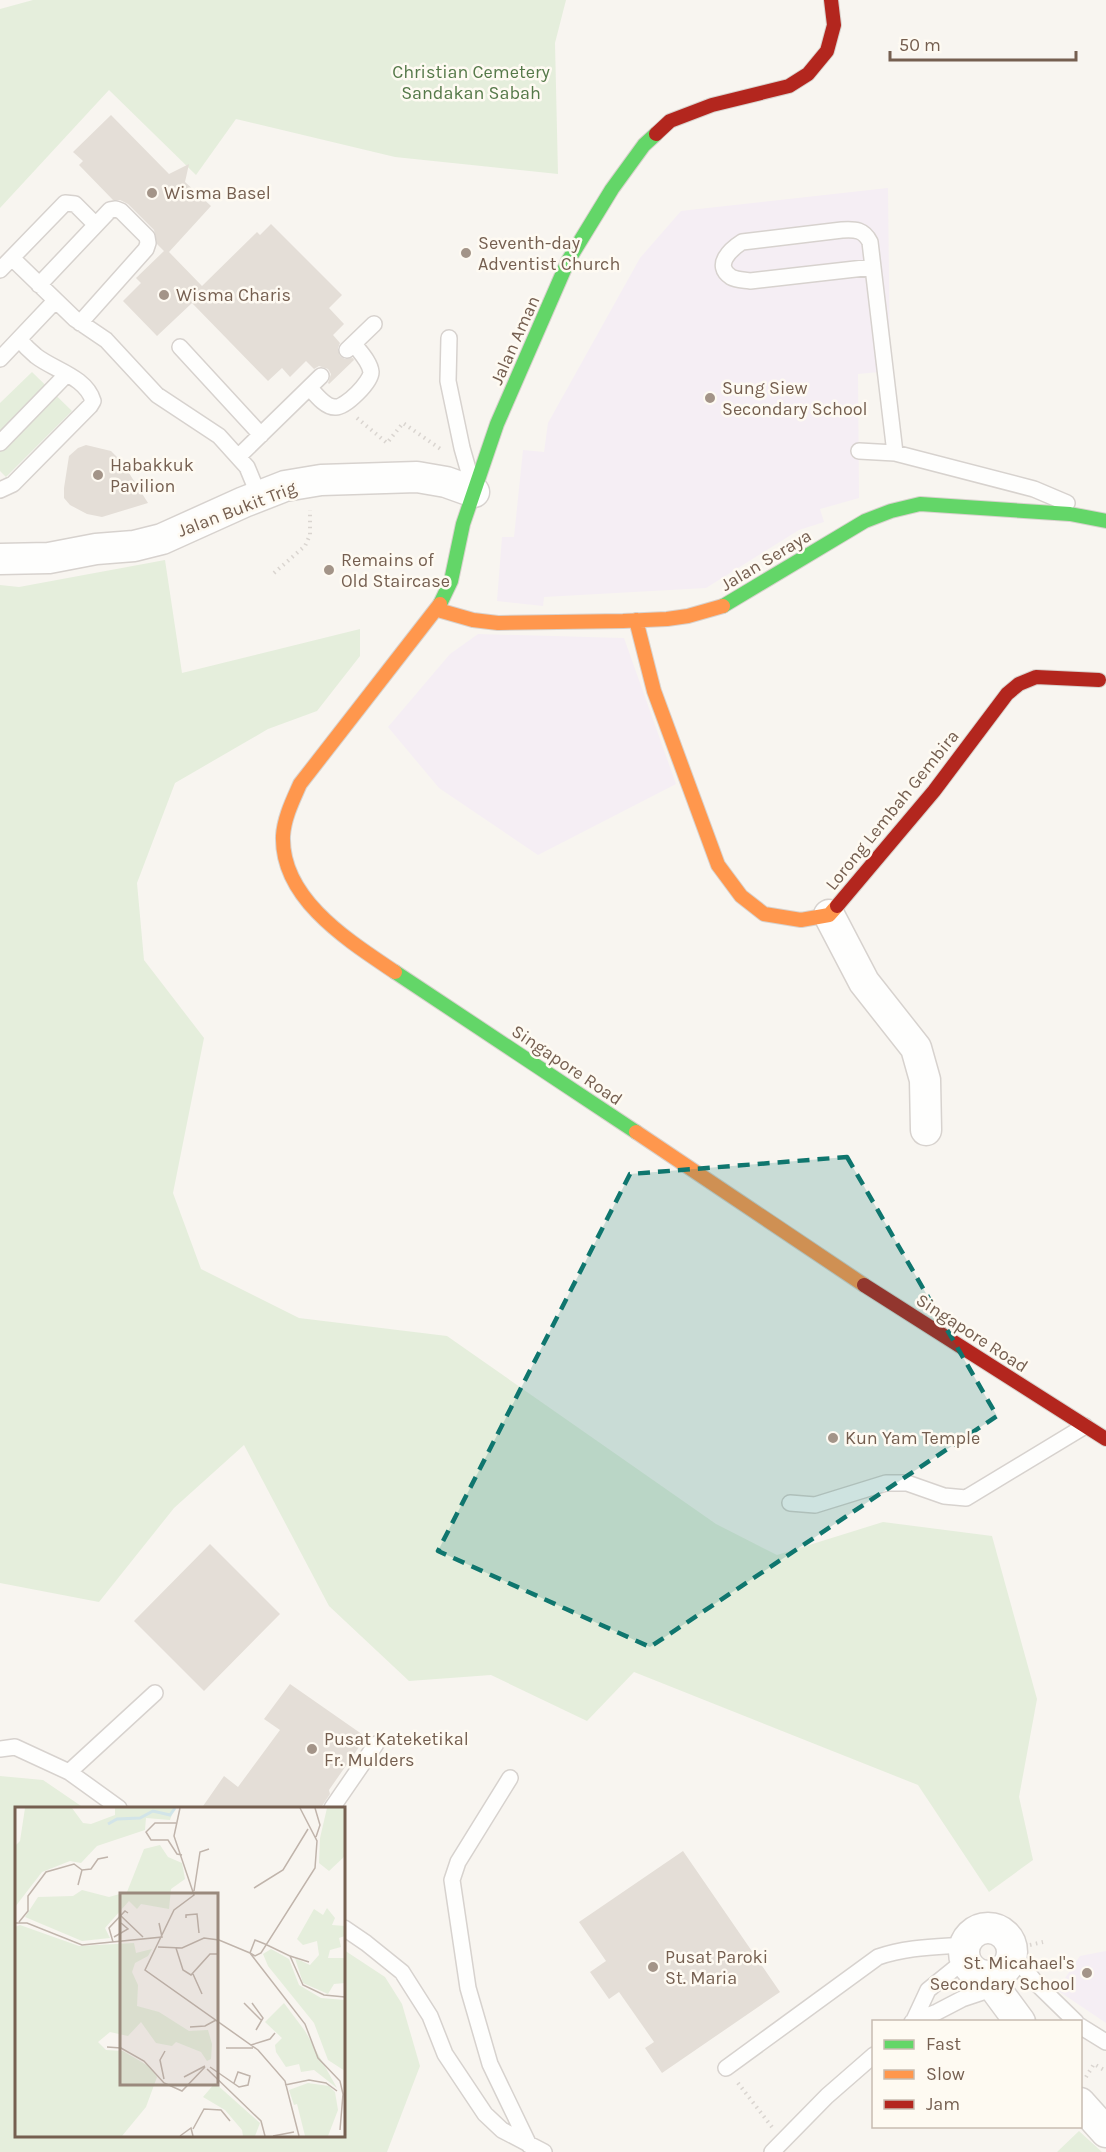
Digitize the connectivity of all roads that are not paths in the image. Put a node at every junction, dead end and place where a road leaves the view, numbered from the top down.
1 (832, 2) edge
2 (96, 225) junction
3 (12, 258) junction
4 (873, 267) junction
5 (0, 270) edge
6 (39, 285) junction
7 (55, 301) junction
8 (80, 323) junction
9 (374, 324) dead end
10 (449, 338) dead end
11 (19, 339) junction
12 (180, 347) dead end
13 (0, 359) edge
14 (67, 374) junction
15 (321, 376) dead end
16 (310, 388) junction
17 (261, 435) junction
18 (0, 443) edge
19 (859, 451) dead end
20 (895, 453) junction
21 (238, 457) junction
22 (0, 490) edge
23 (474, 492) junction
24 (259, 496) junction
25 (1106, 520) edge
26 (0, 559) edge
27 (438, 610) junction
28 (636, 620) junction
29 (1099, 680) dead end
30 (829, 915) junction
31 (926, 1130) dead end
32 (1085, 1426) junction
33 (1106, 1439) edge
34 (790, 1503) dead end
35 (155, 1693) dead end
36 (376, 1744) dead end
37 (0, 1749) edge
38 (69, 1772) junction
39 (510, 1778) dead end
40 (116, 1807) edge
41 (333, 1807) edge
42 (345, 1929) edge
43 (1012, 1954) junction
44 (977, 1967) junction
45 (913, 2020) edge
46 (914, 2020) edge
47 (1018, 2020) edge
48 (1074, 2020) edge
49 (1082, 2027) edge
50 (1106, 2042) edge
51 (872, 2056) edge
52 (726, 2068) road end
53 (1082, 2092) edge
54 (1106, 2133) edge
55 (529, 2145) junction
56 (544, 2152) edge
57 (772, 2152) edge

1 - 23 street, Jalan Aman
2 - 3 lane
2 - 6 lane
2 - 8 lane
3 - 5 lane
3 - 6 lane
4 - 4 lane
4 - 20 lane
6 - 7 lane
7 - 8 lane
7 - 11 lane
8 - 21 lane
9 - 16 lane
10 - 23 lane
11 - 13 lane
11 - 14 lane
12 - 17 lane
14 - 18 lane
14 - 22 lane
15 - 16 lane
16 - 17 lane
17 - 21 lane
19 - 20 lane
20 - 25 lane
21 - 24 lane
23 - 24 street, Jalan Bukit Trig
23 - 27 street, Jalan Aman
24 - 26 street, Jalan Bukit Trig
25 - 28 street, Jalan Seraya
27 - 28 street, Jalan Seraya
27 - 32 street, Singapore Road
28 - 30 street, Lorong Lembah Gembira
29 - 30 street, Lorong Lembah Gembira
30 - 31 street
32 - 33 street, Singapore Road
32 - 34 lane
35 - 38 lane
36 - 41 lane
37 - 38 lane
38 - 40 lane
39 - 55 lane
42 - 55 lane
43 - 44 street
43 - 44 street
43 - 48 lane
44 - 45 lane
44 - 46 lane
44 - 47 street
44 - 52 lane
49 - 50 lane
51 - 57 lane
53 - 54 street
55 - 56 lane

